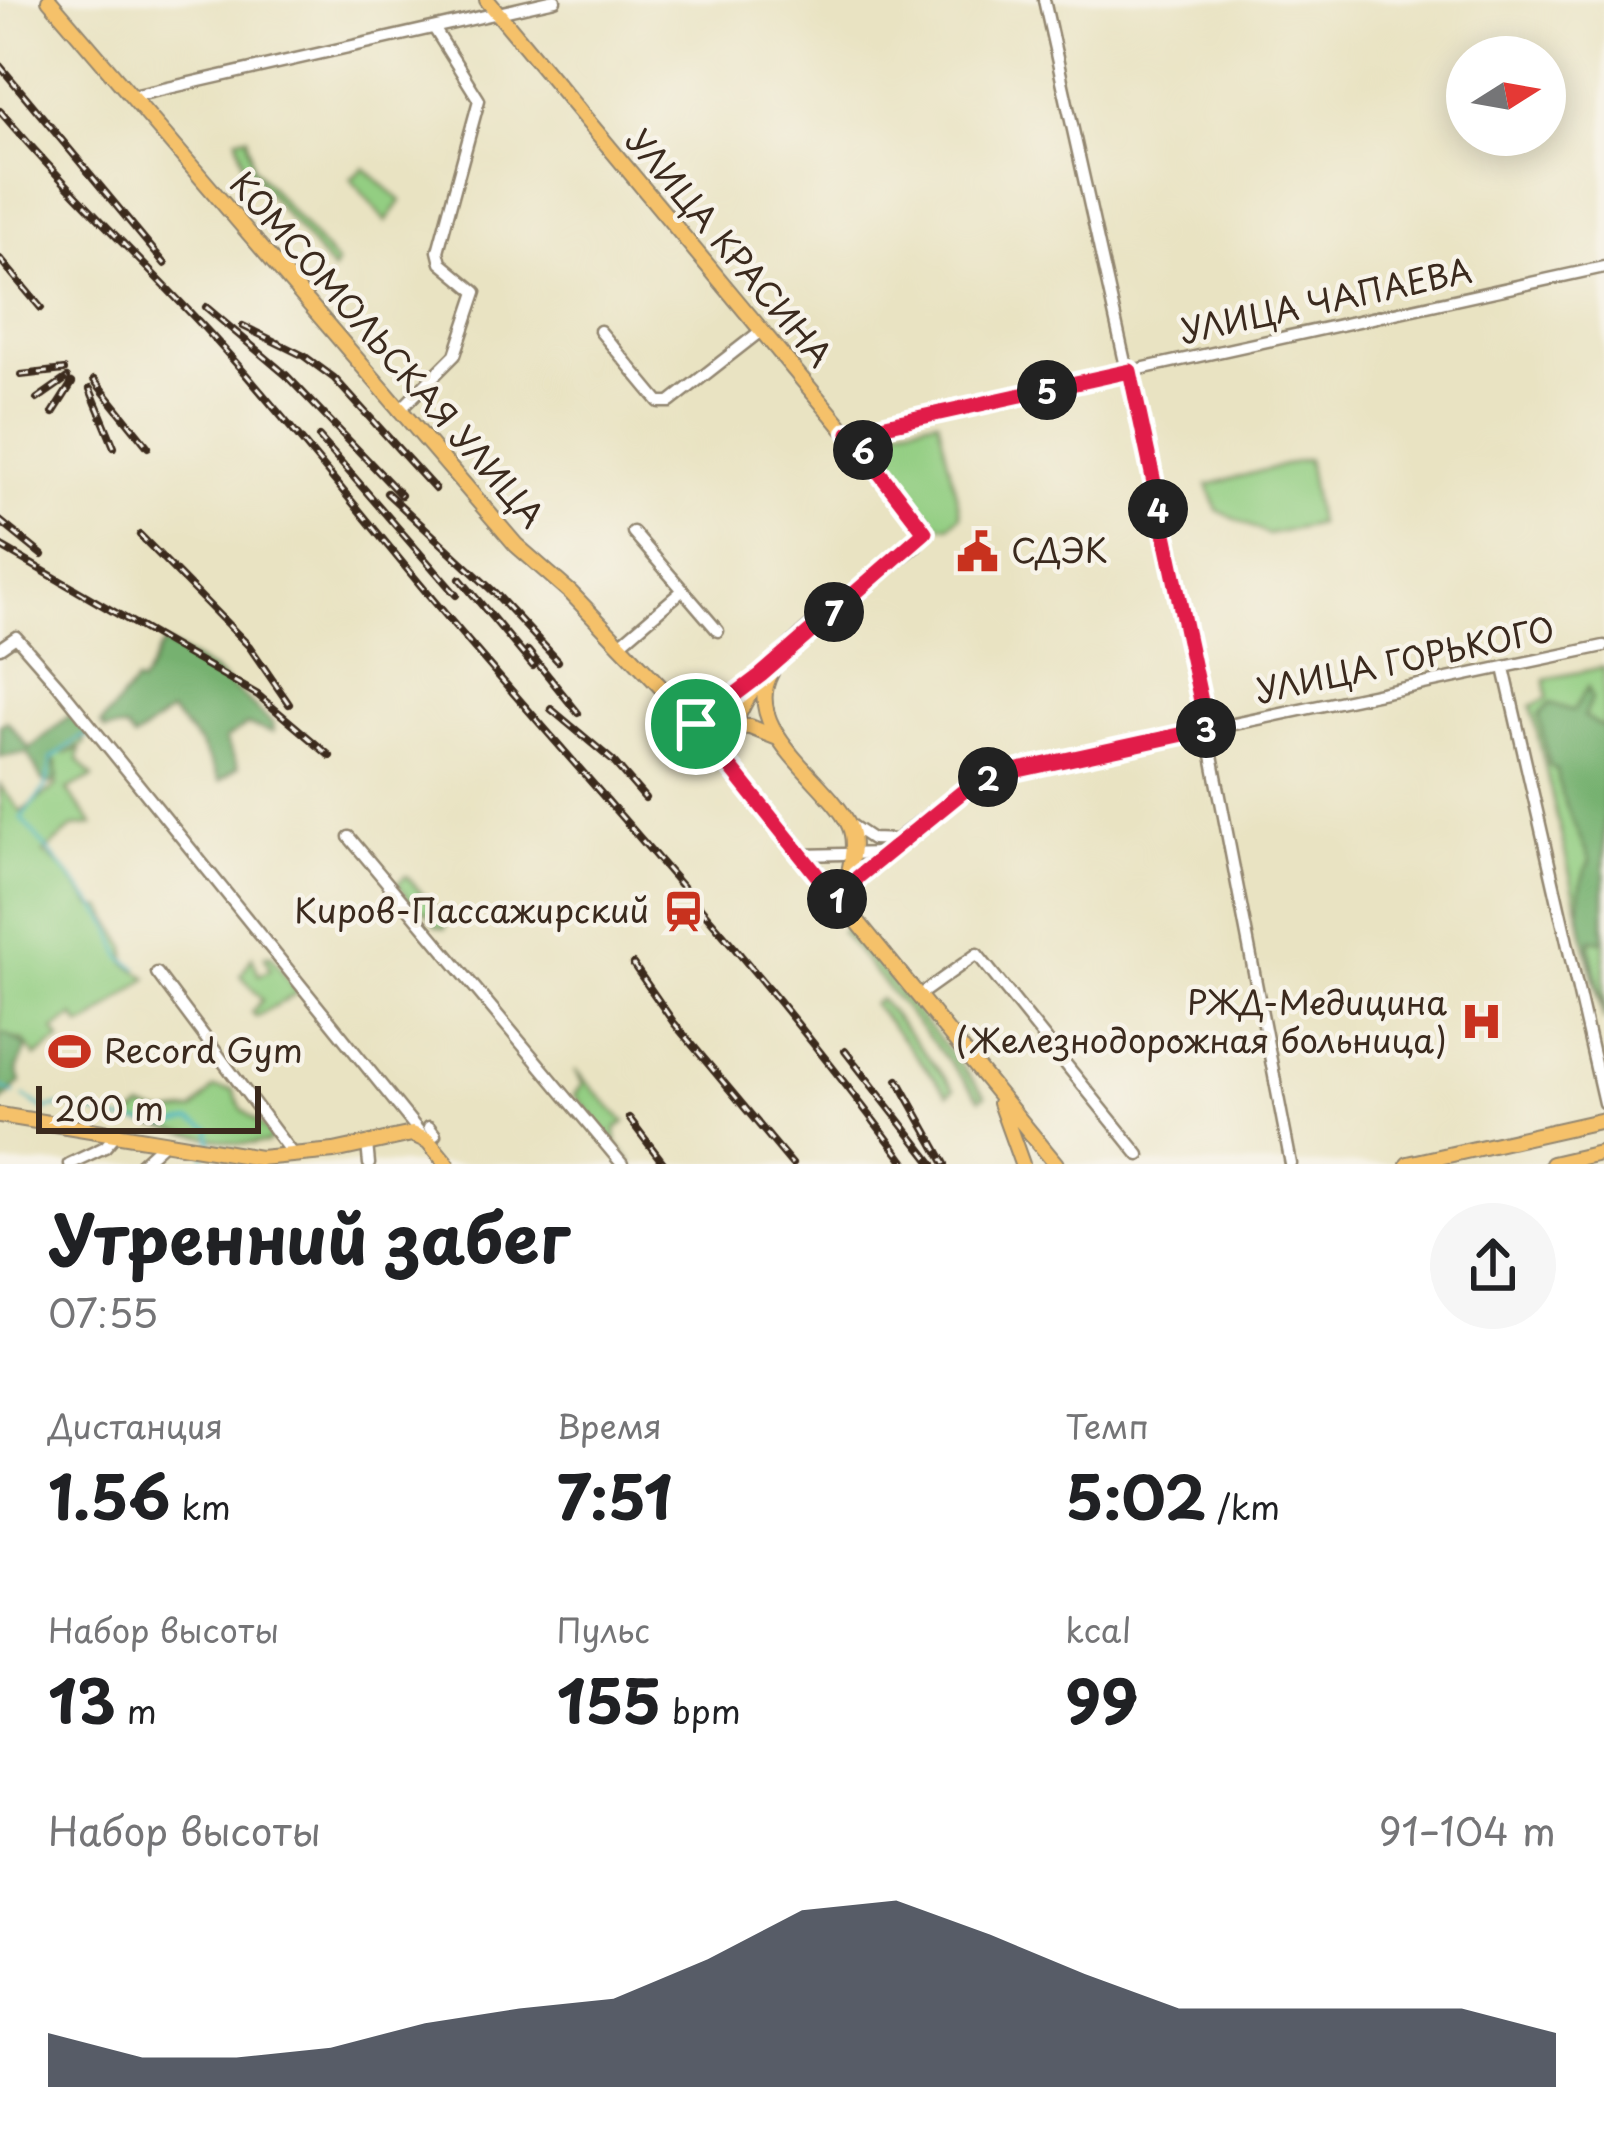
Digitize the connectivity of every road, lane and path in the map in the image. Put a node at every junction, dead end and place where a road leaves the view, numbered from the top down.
1 (49, 0) edge
2 (487, 0) edge
3 (555, 0) edge
4 (1044, 0) edge
5 (497, 13) junction
6 (434, 28) junction
7 (133, 96) junction
8 (1604, 267) edge
9 (762, 330) junction
10 (600, 331) dead end
11 (1130, 371) junction
12 (399, 410) junction
13 (849, 433) junction
14 (633, 532) dead end
15 (682, 590) junction
16 (718, 632) dead end
17 (619, 645) junction
18 (1604, 646) edge
19 (0, 648) edge
20 (778, 658) junction
21 (1504, 668) junction
22 (761, 675) junction
23 (699, 723) junction
24 (735, 725) junction
25 (1207, 729) junction
26 (781, 739) junction
27 (730, 765) junction
28 (847, 821) junction
29 (349, 837) dead end
30 (903, 839) junction
31 (887, 852) junction
32 (802, 855) junction
33 (852, 856) junction
34 (847, 910) junction
35 (157, 973) dead end
36 (918, 996) junction
37 (997, 1093) junction
38 (1604, 1103) edge
39 (0, 1115) edge
40 (1604, 1120) edge
41 (118, 1132) junction
42 (429, 1132) junction
43 (166, 1142) junction
44 (1037, 1142) junction
45 (367, 1144) junction
46 (1604, 1152) edge
47 (293, 1155) junction
48 (1139, 1155) dead end
49 (1018, 1159) edge
50 (69, 1164) edge
51 (141, 1164) edge
52 (369, 1164) edge
53 (447, 1164) edge
54 (622, 1164) edge
55 (1056, 1164) edge
56 (1291, 1164) edge
57 (1408, 1164) edge
58 (1552, 1164) edge

1 - 7 main road, КОМСОМОЛЬСКАЯ УЛИЦА
2 - 5 main road, УЛИЦА КРАСИНА
3 - 5 street
4 - 11 street
5 - 6 street
5 - 9 main road, УЛИЦА КРАСИНА
6 - 7 street
6 - 12 street
7 - 12 main road, КОМСОМОЛЬСКАЯ УЛИЦА
8 - 11 street, УЛИЦА ЧАПАЕВА
9 - 10 street
9 - 13 main road, УЛИЦА КРАСИНА
11 - 13 street, УЛИЦА ЧАПАЕВА
11 - 25 street
12 - 17 main road, КОМСОМОЛЬСКАЯ УЛИЦА
13 - 20 main road, УЛИЦА КРАСИНА
14 - 15 street
15 - 16 street
15 - 17 street
17 - 23 main road, КОМСОМОЛЬСКАЯ УЛИЦА
18 - 21 street, УЛИЦА ГОРЬКОГО
19 - 42 street
20 - 22 main road
20 - 26 main road
21 - 25 street, УЛИЦА ГОРЬКОГО
21 - 38 street
22 - 23 main road
22 - 24 main road
23 - 24 main road
23 - 27 main road, КОМСОМОЛЬСКАЯ УЛИЦА
24 - 26 main road
24 - 27 main road
25 - 30 street, УЛИЦА ГОРЬКОГО
25 - 56 street
26 - 28 main road
27 - 32 main road, КОМСОМОЛЬСКАЯ УЛИЦА
28 - 30 street
28 - 33 main road
29 - 54 street
30 - 31 street, УЛИЦА ГОРЬКОГО
31 - 33 street
31 - 34 street, УЛИЦА ГОРЬКОГО
32 - 33 street
32 - 34 main road, КОМСОМОЛЬСКАЯ УЛИЦА
33 - 34 main road
34 - 36 main road, КОМСОМОЛЬСКАЯ УЛИЦА
35 - 47 street
36 - 37 main road, КОМСОМОЛЬСКАЯ УЛИЦА
36 - 48 street
37 - 44 main road, КОМСОМОЛЬСКАЯ УЛИЦА
37 - 49 main road, КОМСОМОЛЬСКАЯ УЛИЦА
39 - 41 main road
40 - 57 main road
41 - 43 main road
41 - 50 street
42 - 45 main road
42 - 53 main road
43 - 47 main road
43 - 51 street
44 - 49 main road
44 - 55 main road, КОМСОМОЛЬСКАЯ УЛИЦА
45 - 47 main road
45 - 52 street
46 - 58 main road

